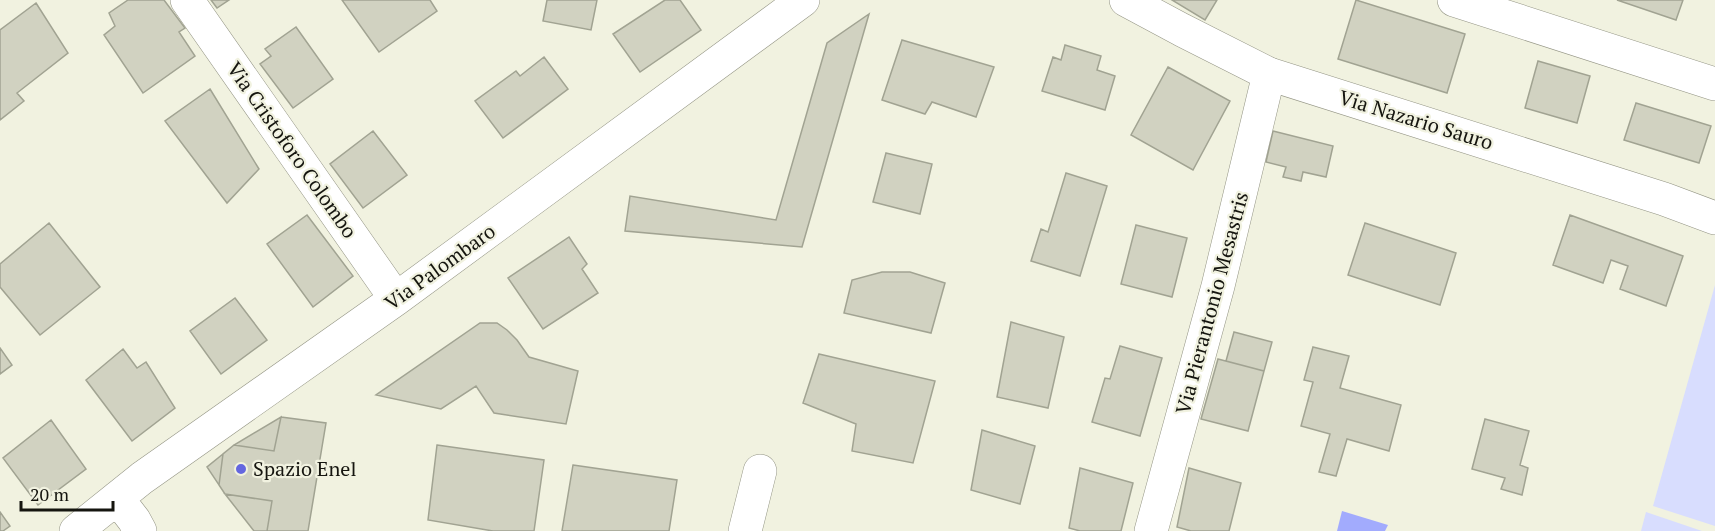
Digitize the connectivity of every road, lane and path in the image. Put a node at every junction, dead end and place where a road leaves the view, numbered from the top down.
1 (187, 0) edge
2 (802, 0) edge
3 (1126, 0) edge
4 (1454, 0) edge
5 (1269, 74) junction
6 (1715, 84) edge
7 (1715, 218) edge
8 (396, 299) junction
9 (760, 471) dead end
10 (117, 498) junction
11 (75, 531) edge
12 (140, 531) edge
13 (745, 531) edge
14 (1151, 531) edge

1 - 8 street, Via Cristoforo Colombo
2 - 8 street, Via Palombaro
3 - 5 street, Via Nazario Sauro
4 - 6 street
5 - 7 street, Via Nazario Sauro
5 - 14 street, Via Pierantonio Mesastris
8 - 10 street, Via Palombaro
9 - 13 street
10 - 11 street, Via Palombaro
10 - 12 street

